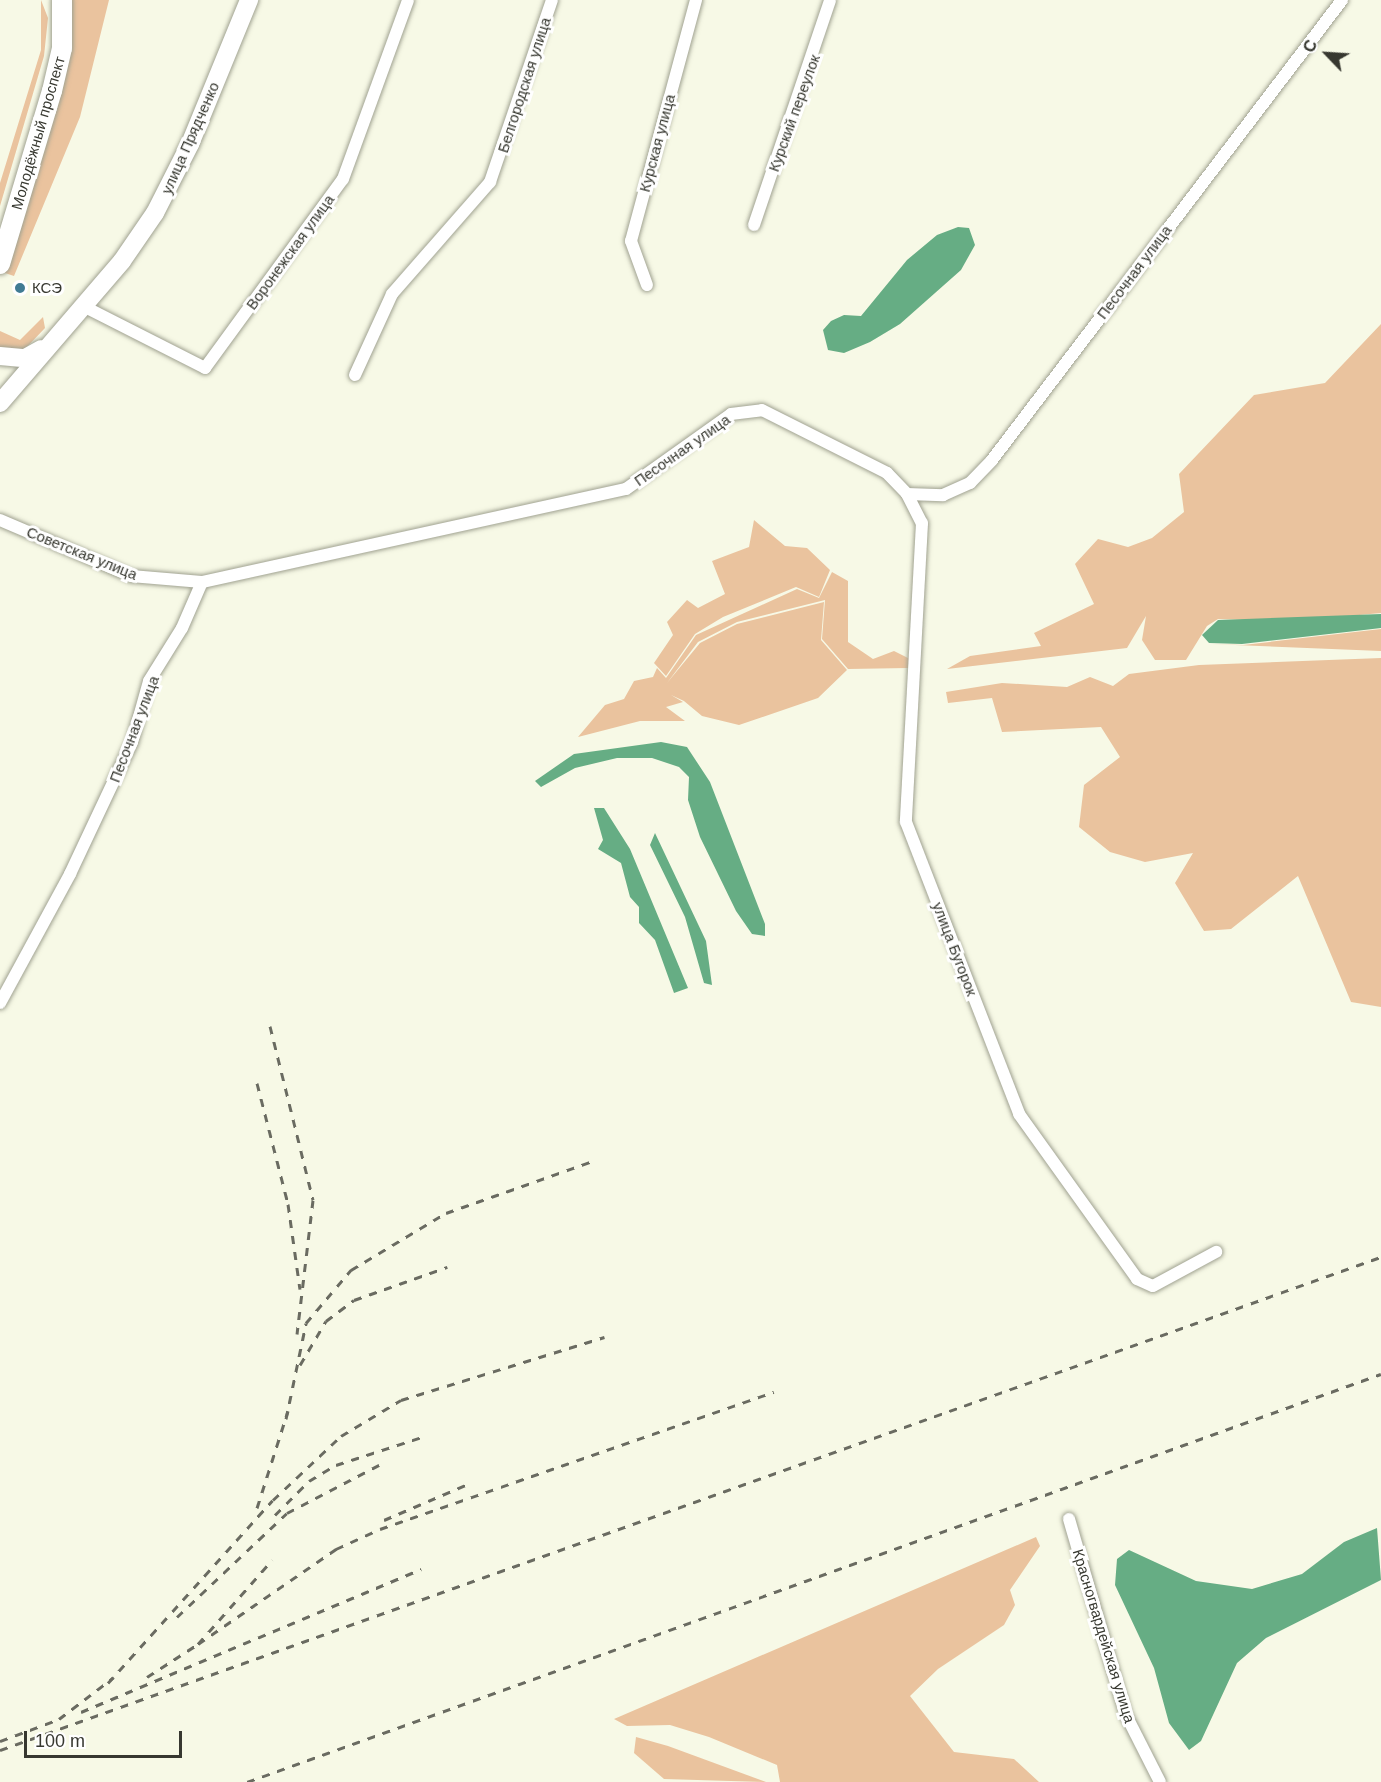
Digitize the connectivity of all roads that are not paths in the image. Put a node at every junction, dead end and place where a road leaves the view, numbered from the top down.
1 (50, 0) edge
2 (62, 0) edge
3 (249, 0) edge
4 (408, 0) edge
5 (552, 0) edge
6 (696, 0) edge
7 (830, 0) edge
8 (1342, 0) edge
9 (0, 225) edge
10 (754, 225) dead end
11 (0, 264) edge
12 (647, 285) dead end
13 (83, 306) junction
14 (41, 349) junction
15 (0, 356) edge
16 (355, 375) dead end
17 (0, 403) edge
18 (907, 494) junction
19 (0, 520) edge
20 (202, 582) junction
21 (0, 1004) edge
22 (1216, 1252) dead end
23 (1069, 1520) dead end
24 (1160, 1782) edge

1 - 9 main road, Молодёжный проспект
2 - 11 main road, Молодёжный проспект
3 - 13 main road, улица Прядченко
4 - 13 street, Воронежская улица
5 - 16 street, Белгородская улица
6 - 12 street, Курская улица
7 - 10 street, Курский переулок
8 - 18 street, Песочная улица
13 - 14 main road, улица Прядченко
14 - 15 main road
14 - 17 main road, улица Прядченко
18 - 20 street, Песочная улица
18 - 22 street, улица Бугорок
19 - 20 street, Советская улица
20 - 21 street, Песочная улица
23 - 24 street, Красногвардейская улица

